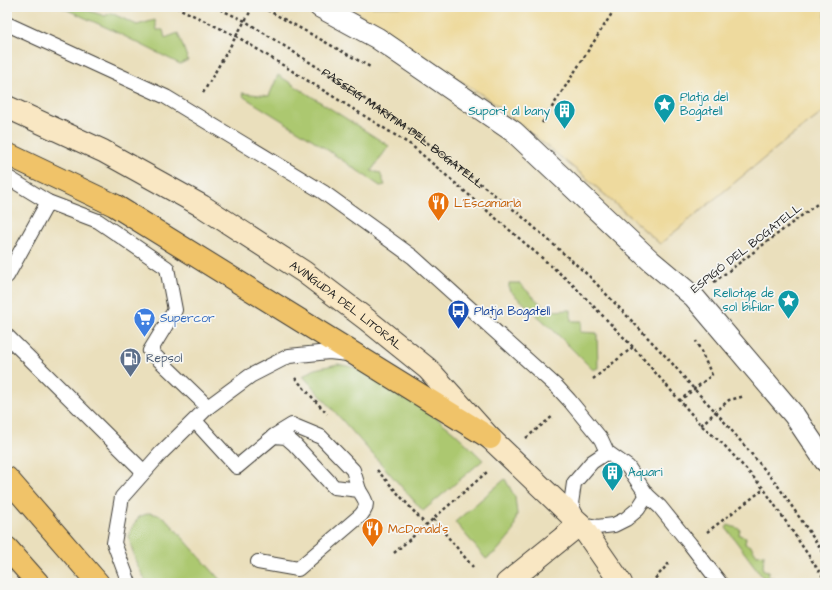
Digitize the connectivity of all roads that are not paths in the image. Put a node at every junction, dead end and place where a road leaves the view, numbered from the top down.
1 (320, 7) edge
2 (7, 24) edge
3 (7, 107) edge
4 (7, 154) edge
5 (7, 177) edge
6 (48, 202) junction
7 (7, 276) edge
8 (7, 336) edge
9 (355, 354) junction
10 (208, 408) junction
11 (195, 421) junction
12 (274, 436) junction
13 (490, 438) junction
14 (607, 452) junction
15 (825, 461) edge
16 (144, 472) junction
17 (7, 478) edge
18 (359, 490) junction
19 (647, 495) junction
20 (580, 524) junction
21 (7, 548) edge
22 (258, 562) dead end
23 (38, 583) edge
24 (98, 583) edge
25 (129, 583) edge
26 (507, 583) edge
27 (621, 583) edge
28 (720, 583) edge

1 - 15 street
2 - 14 lane
3 - 13 main road, AVINGUDA DEL LITORAL
4 - 9 highway
5 - 6 lane
6 - 7 lane
6 - 10 lane
8 - 16 lane
9 - 10 lane
9 - 13 highway
10 - 11 lane
11 - 12 lane
11 - 16 lane
12 - 18 lane
12 - 18 lane
13 - 20 main road, AVINGUDA DEL LITORAL
14 - 19 lane
14 - 20 lane
16 - 25 lane
17 - 24 highway
18 - 22 lane
19 - 20 lane
19 - 28 lane
20 - 26 main road
20 - 27 main road, AVINGUDA DEL LITORAL
21 - 23 highway

